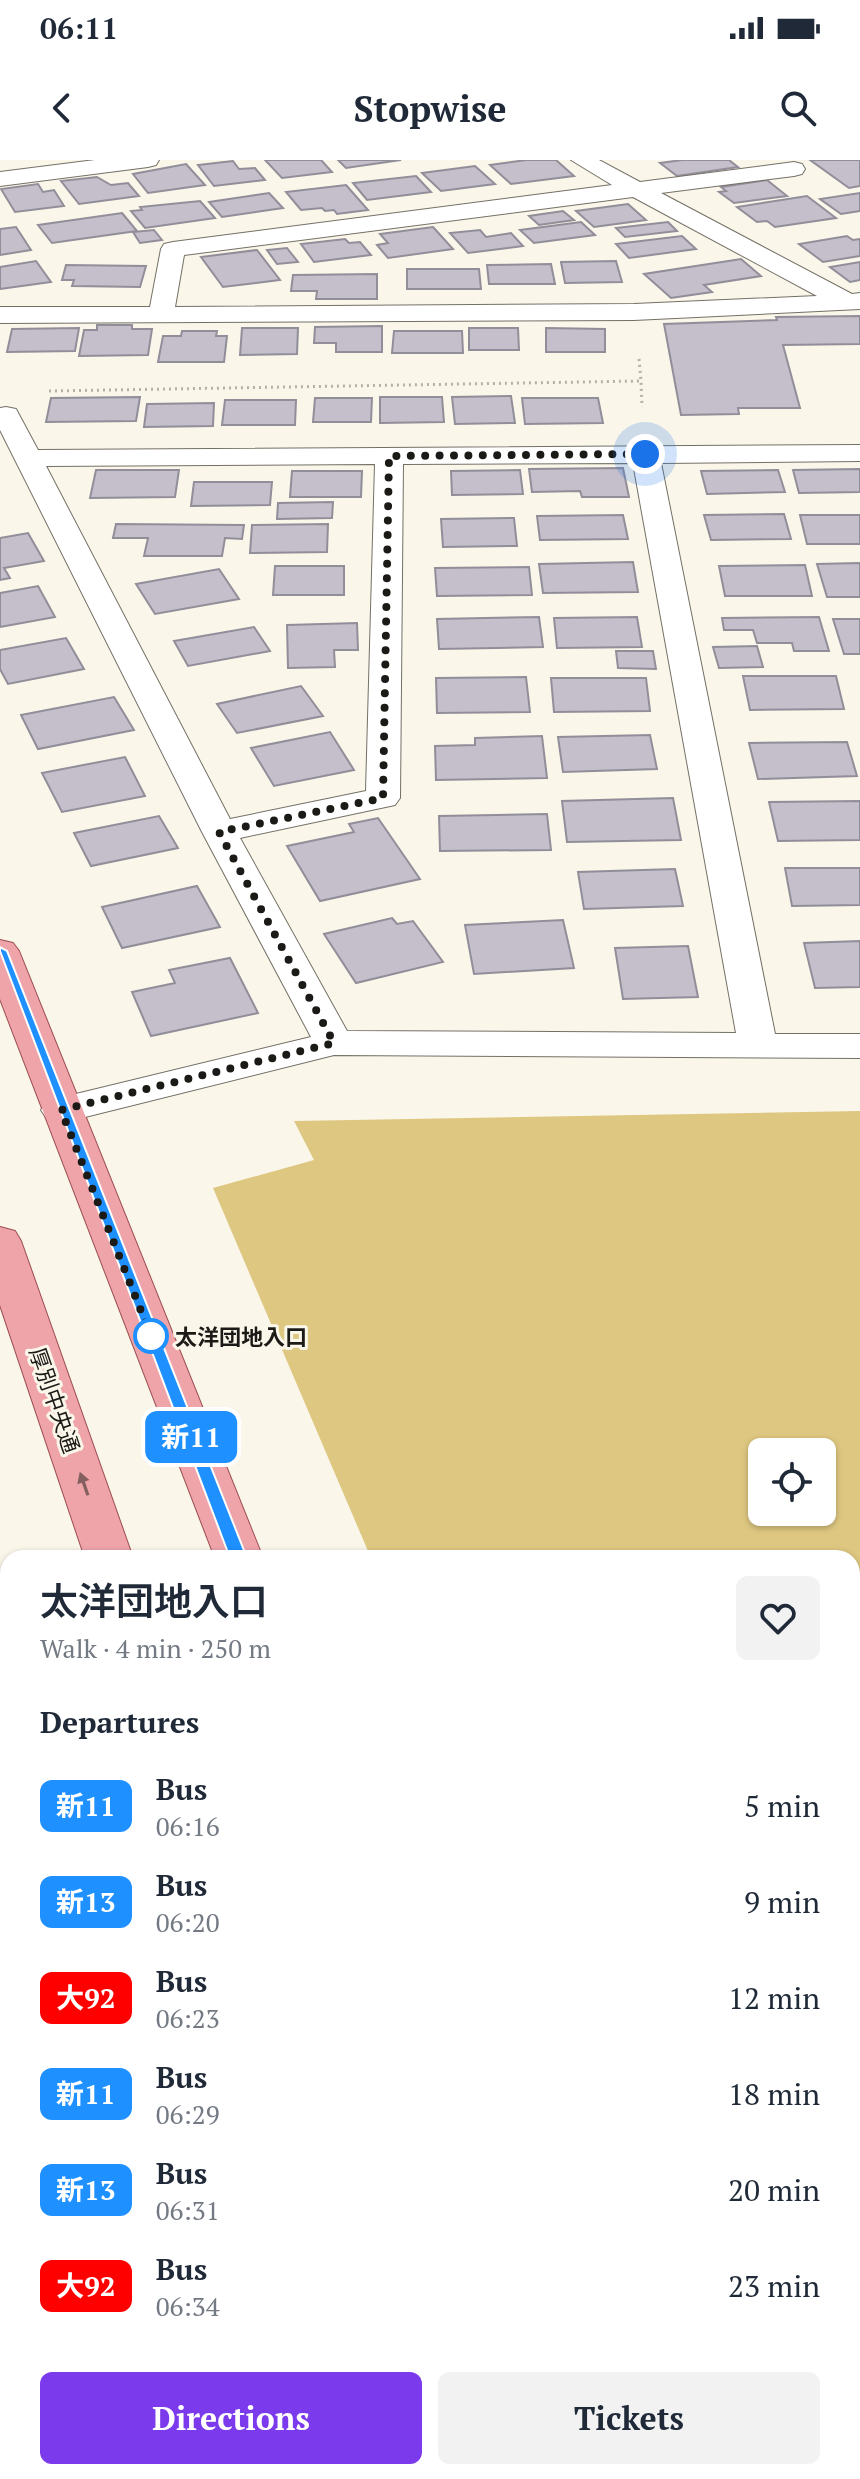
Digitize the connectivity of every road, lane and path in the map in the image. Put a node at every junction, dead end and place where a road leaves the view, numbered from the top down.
1 (148, 160) edge
2 (582, 160) edge
3 (794, 169) dead end
4 (0, 179) edge
5 (632, 189) junction
6 (854, 302) edge
7 (161, 313) junction
8 (0, 315) edge
9 (47, 392) dead end
10 (643, 412) dead end
11 (6, 415) dead end
12 (860, 453) edge
13 (645, 454) junction
14 (389, 456) junction
15 (28, 458) junction
16 (219, 832) junction
17 (0, 951) edge
18 (334, 1043) junction
19 (758, 1046) junction
20 (860, 1046) edge
21 (61, 1110) junction
22 (0, 1241) edge
23 (106, 1550) edge
24 (236, 1550) edge

1 - 4 street
2 - 5 street
3 - 5 street
5 - 6 street
5 - 7 street
6 - 7 street
7 - 8 street
9 - 10 path
11 - 15 street
12 - 13 street
13 - 14 street
13 - 19 street
14 - 15 street
14 - 16 street
15 - 16 street
16 - 18 street
17 - 21 main road
18 - 19 street
18 - 21 street
19 - 20 street
21 - 24 main road
23 -> 22 main road, 厚別中央通

